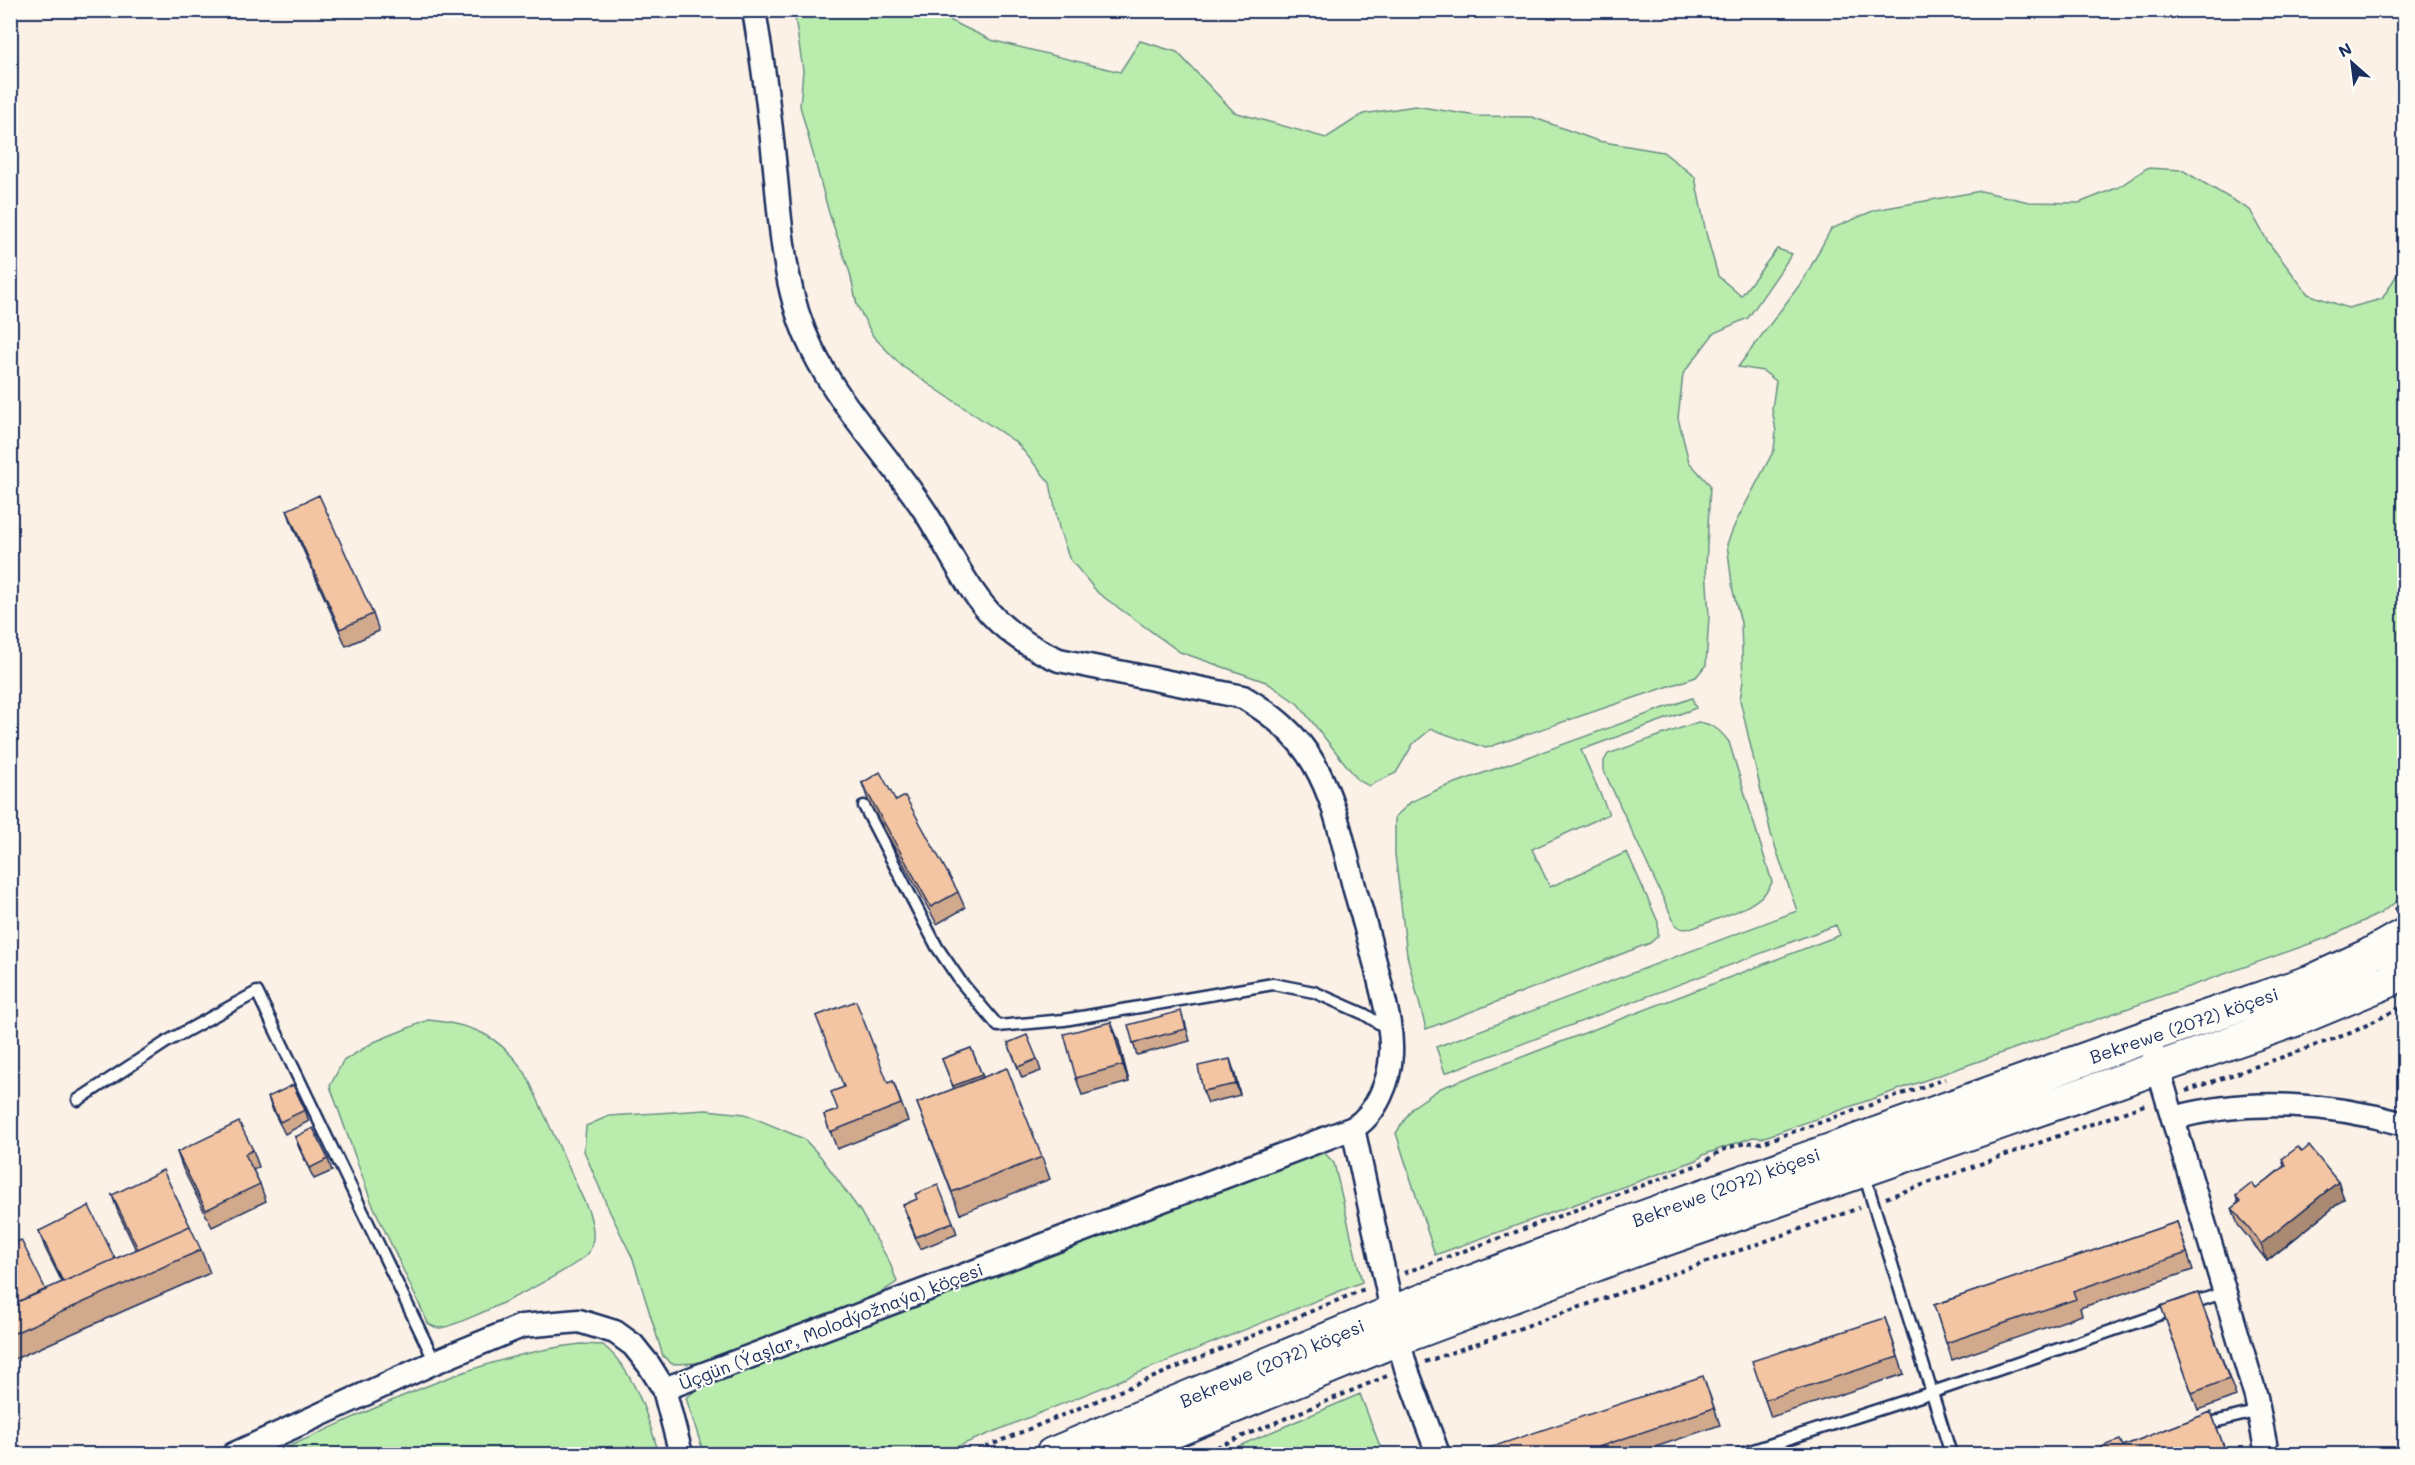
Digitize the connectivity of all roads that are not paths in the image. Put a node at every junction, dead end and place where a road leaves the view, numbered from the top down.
1 (754, 10) edge
2 (864, 806) edge
3 (2404, 935) edge
4 (2404, 971) edge
5 (1391, 1031) junction
6 (2149, 1036) junction
7 (2158, 1068) junction
8 (78, 1100) dead end
9 (2170, 1108) junction
10 (2404, 1124) edge
11 (1353, 1128) junction
12 (1863, 1171) junction
13 (2225, 1293) junction
14 (1395, 1325) junction
15 (435, 1362) junction
16 (663, 1389) junction
17 (1933, 1392) junction
18 (2259, 1411) junction
19 (2190, 1430) edge
20 (1745, 1454) edge
21 (234, 1455) edge
22 (681, 1455) edge
23 (1052, 1455) edge
24 (1119, 1455) edge
25 (1438, 1455) edge
26 (1951, 1455) edge
27 (2267, 1455) edge

1 - 5 street
2 - 5 lane
3 - 6 main road, Bekrewe (2072) köçesi
4 - 7 main road, Bekrewe (2072) köçesi
5 - 11 street
6 - 7 street
6 - 14 main road, Bekrewe (2072) köçesi
7 - 9 street
7 - 12 main road, Bekrewe (2072) köçesi
8 - 15 lane
9 - 10 street
9 - 13 street
11 - 14 street
11 - 16 street, Üçgün (Ýaşlar, Molodýožnaýa) köçesi
12 - 14 main road, Bekrewe (2072) köçesi
12 - 17 lane
13 - 17 lane
13 - 18 street
14 - 23 main road, Bekrewe (2072) köçesi
14 - 24 main road, Bekrewe (2072) köçesi
14 - 25 street
15 - 16 street, Üçgün (Ýaşlar, Molodýožnaýa) köçesi
15 - 21 street, Üçgün (Ýaşlar, Molodýožnaýa) köçesi
16 - 22 street
17 - 20 lane
17 - 26 lane
18 - 19 lane
18 - 27 street

